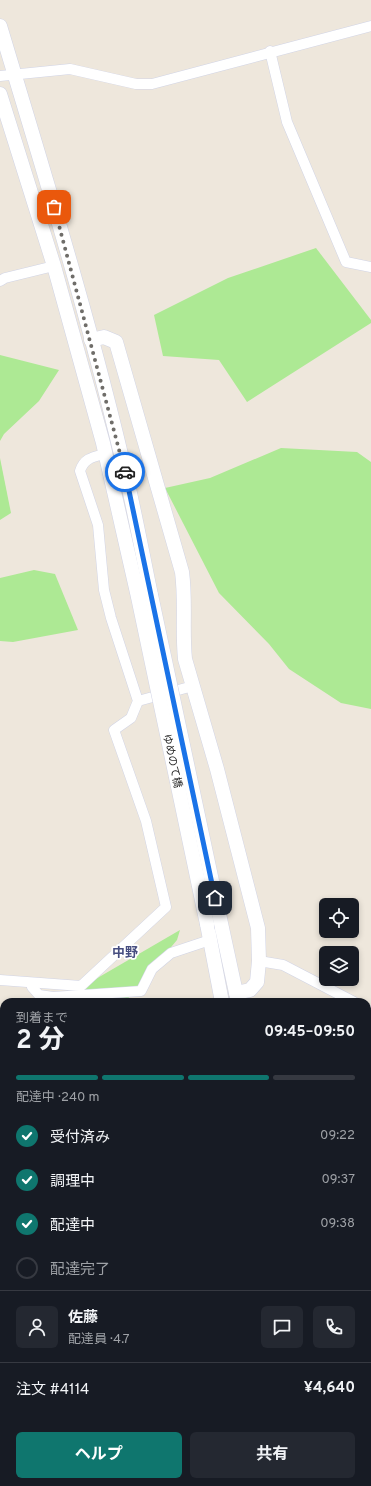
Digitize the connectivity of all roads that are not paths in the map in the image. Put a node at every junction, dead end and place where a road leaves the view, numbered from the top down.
1 (0, 26) edge
2 (371, 26) edge
3 (270, 51) junction
4 (15, 74) junction
5 (0, 76) edge
6 (0, 94) edge
7 (54, 266) junction
8 (371, 267) edge
9 (0, 282) edge
10 (91, 340) junction
11 (105, 454) junction
12 (144, 596) junction
13 (193, 686) junction
14 (138, 701) junction
15 (210, 940) junction
16 (259, 961) junction
17 (0, 980) edge
18 (31, 983) junction
19 (221, 998) edge
20 (237, 998) edge
21 (346, 998) edge

1 - 4 street
2 - 3 street
3 - 4 street
3 - 8 street
4 - 5 street
4 - 10 street
6 - 7 street
7 - 9 street
7 - 11 street
10 - 12 street
10 - 13 street
11 - 12 street
11 - 14 street
12 - 15 street, ゆめのて橋, bridge
12 - 20 street, ゆめのて橋, bridge
13 - 14 street
13 - 16 street
14 - 18 street
15 - 18 street
15 - 19 street, ゆめのて橋
16 - 20 street
16 - 21 street
17 - 18 street

